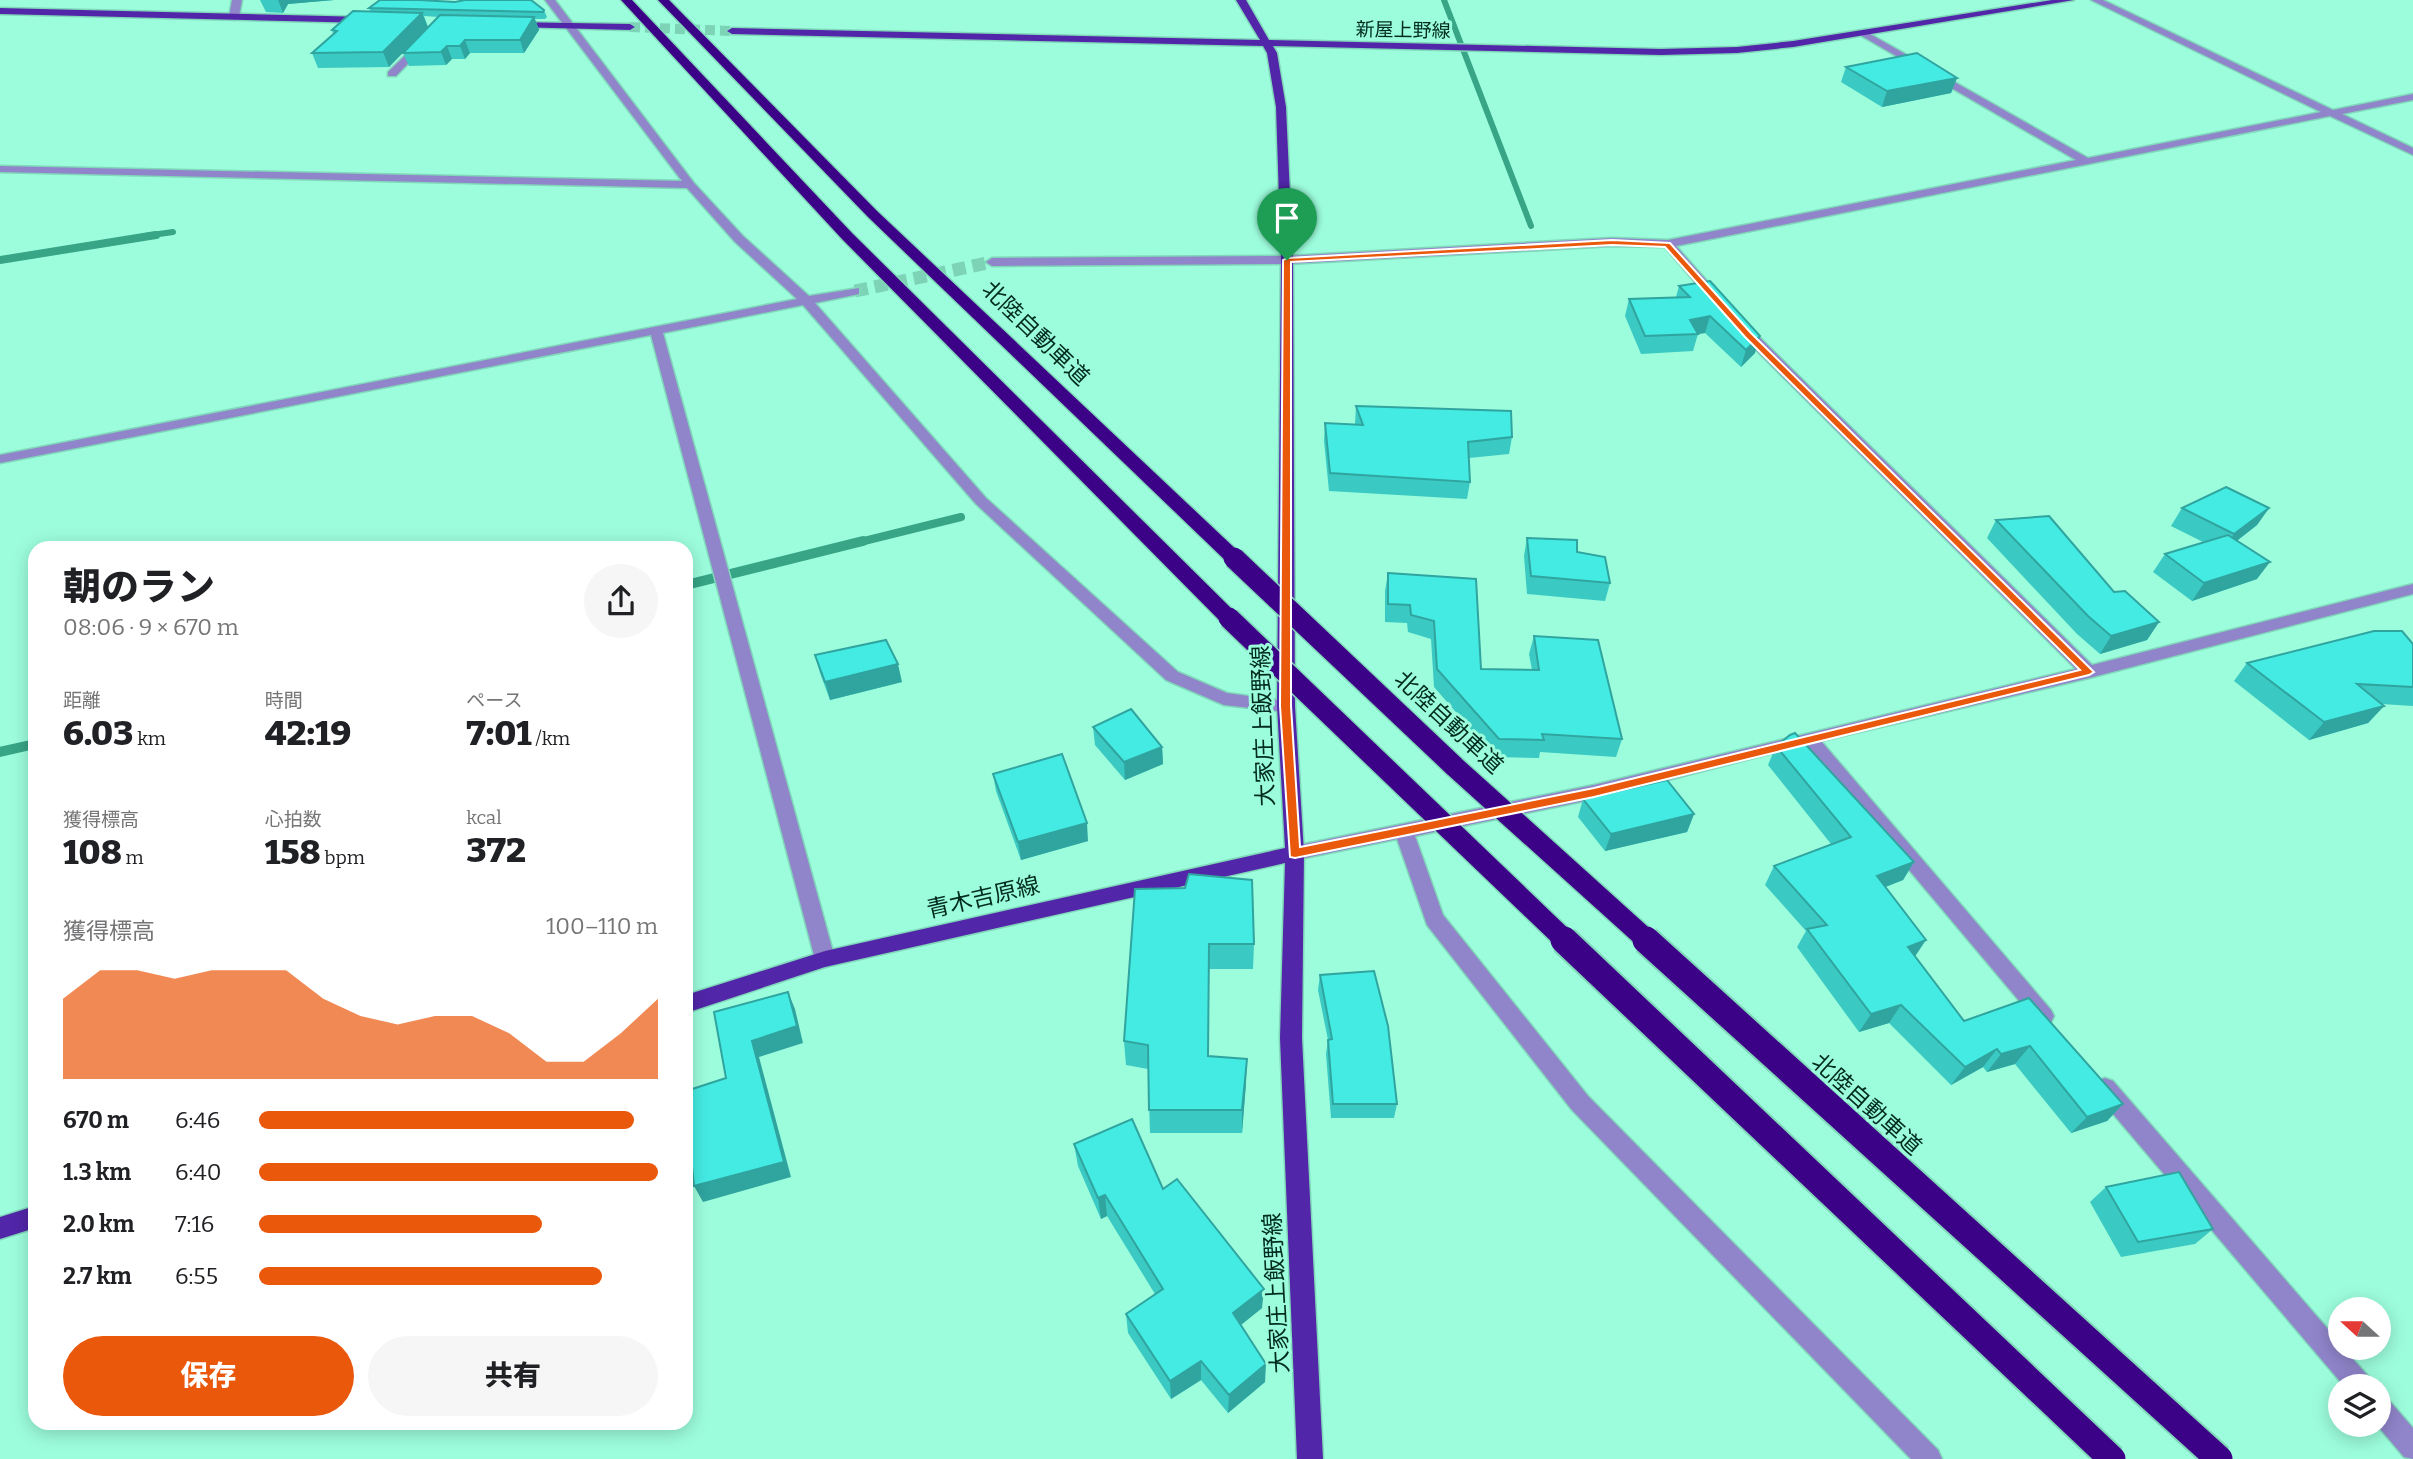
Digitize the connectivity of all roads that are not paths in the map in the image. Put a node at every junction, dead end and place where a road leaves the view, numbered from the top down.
1 (237, 0) edge
2 (550, 0) edge
3 (626, 0) edge
4 (663, 0) edge
5 (1241, 0) edge
6 (2069, 0) edge
7 (2096, 0) edge
8 (371, 8) edge
9 (0, 11) edge
10 (234, 17) junction
11 (349, 20) junction
12 (375, 20) edge
13 (506, 24) edge
14 (570, 26) junction
15 (630, 27) tunnel mouth
16 (732, 31) tunnel mouth
17 (1863, 33) junction
18 (430, 36) edge
19 (1266, 44) junction
20 (392, 74) dead end
21 (2413, 97) edge
22 (2331, 113) junction
23 (2413, 152) edge
24 (2085, 161) junction
25 (0, 169) edge
26 (690, 185) junction
27 (1668, 244) junction
28 (1287, 260) junction
29 (992, 262) tunnel mouth
30 (855, 291) tunnel mouth
31 (806, 300) junction
32 (656, 331) junction
33 (0, 459) edge
34 (2413, 589) edge
35 (2089, 672) junction
36 (1286, 706) junction
37 (1808, 738) junction
38 (1404, 831) junction
39 (1295, 853) junction
40 (825, 959) junction
41 (693, 1002) edge
42 (2059, 1033) edge
43 (2094, 1076) edge
44 (28, 1219) edge
45 (0, 1228) edge
46 (2350, 1374) edge
47 (2391, 1422) edge
48 (2413, 1448) edge
49 (1310, 1459) edge
50 (1929, 1459) edge
51 (2112, 1459) edge
52 (2219, 1459) edge

1 - 10 street
2 - 14 street
3 - 51 highway, bridge
4 - 52 highway, 北陸自動車道, bridge
5 - 19 main road, 大家庄上飯野線
6 - 17 main road, 新屋上野線
7 - 22 street
8 - 11 street
9 - 10 main road
10 - 11 main road
11 - 12 main road
13 - 14 main road
14 - 15 main road
14 - 26 street
16 - 19 main road, 新屋上野線
17 - 19 main road, 新屋上野線
17 - 24 street
18 - 20 street
19 - 28 main road, 大家庄上飯野線
21 - 22 street
22 - 23 street
22 - 24 street
24 - 27 street
25 - 26 street
26 - 31 street
27 - 28 street
27 - 35 street
28 - 29 street
28 - 36 main road, 大家庄上飯野線
30 - 31 street
31 - 32 street
31 - 36 street
32 - 33 street
32 - 40 street
34 - 35 street
35 - 37 street
36 - 39 main road, 大家庄上飯野線
37 - 38 street
37 - 42 street
38 - 39 street
38 - 50 street
39 - 40 main road, 青木吉原線
39 - 49 main road, 大家庄上飯野線
40 - 41 main road, 青木吉原線
43 - 46 street
44 - 45 main road
47 - 48 street

